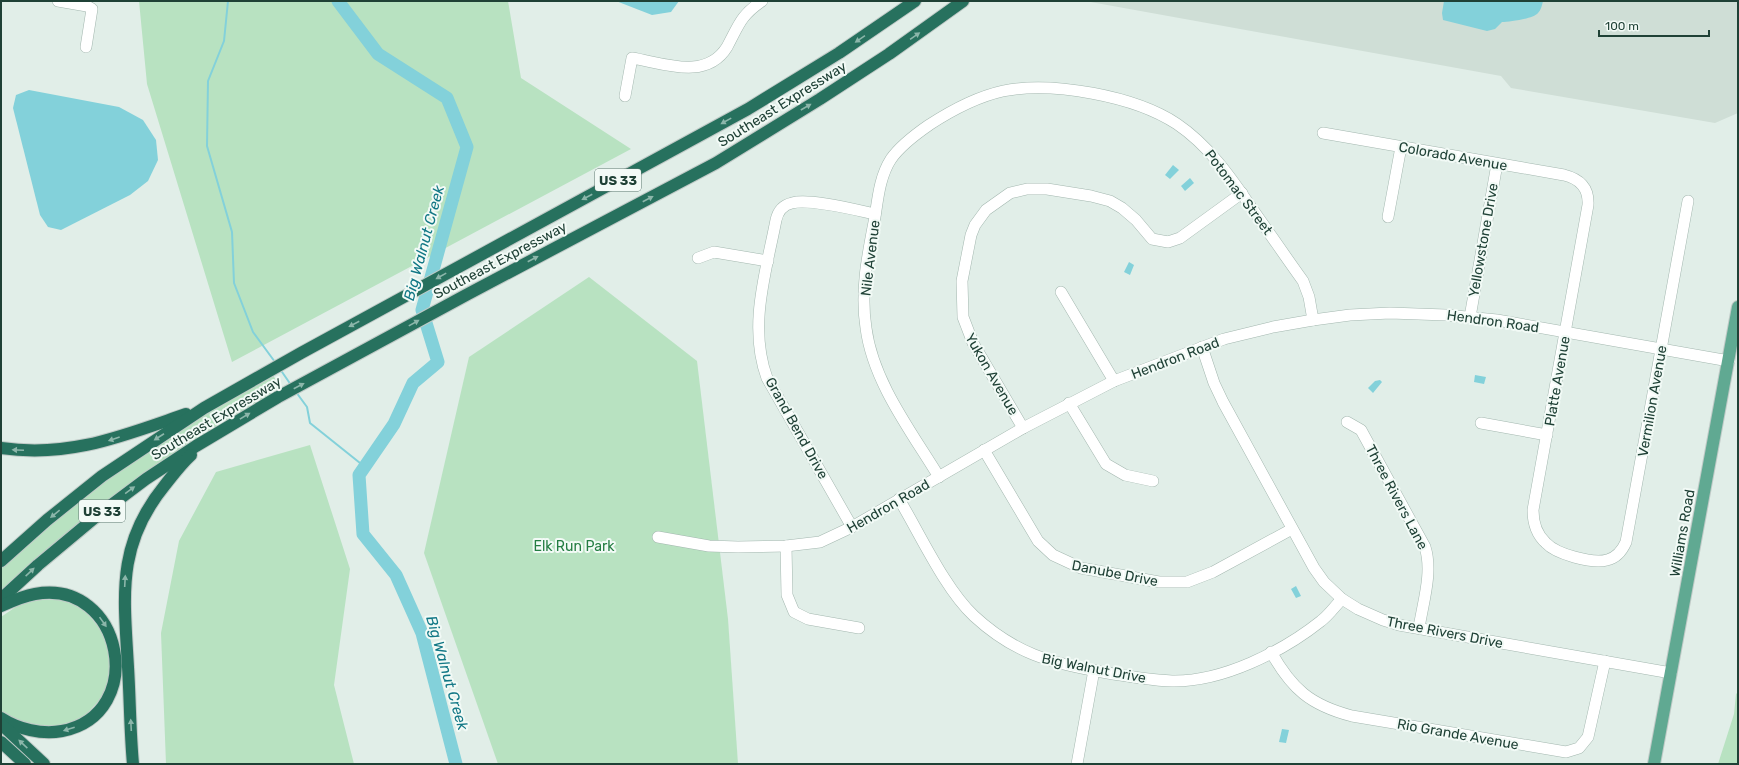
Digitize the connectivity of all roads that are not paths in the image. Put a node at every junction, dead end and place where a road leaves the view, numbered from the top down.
1 (58, 1) edge
2 (762, 1) edge
3 (915, 1) edge
4 (963, 1) edge
5 (86, 47) dead end
6 (625, 96) dead end
7 (940, 118) joint
8 (1323, 133) dead end
9 (1401, 147) junction
10 (1497, 164) junction
11 (1581, 183) joint
12 (1242, 193) junction
13 (1688, 201) dead end
14 (875, 214) junction
15 (1388, 217) dead end
16 (698, 258) dead end
17 (768, 260) junction
18 (1061, 292) dead end
19 (1738, 307) edge
20 (1470, 317) junction
21 (1313, 320) junction
22 (1566, 332) junction
23 (1202, 348) junction
24 (1662, 349) junction
25 (1729, 361) junction
26 (1114, 381) junction
27 (1069, 403) junction
28 (204, 408) junction
29 (1347, 422) dead end
30 (1481, 423) dead end
31 (1023, 428) junction
32 (1547, 435) junction
33 (213, 436) junction
34 (1, 448) edge
35 (984, 450) junction
36 (938, 477) junction
37 (1153, 481) dead end
38 (899, 499) junction
39 (852, 526) junction
40 (1292, 529) junction
41 (658, 537) dead end
42 (786, 546) junction
43 (1577, 557) joint
44 (1, 561) edge
45 (1, 599) edge
46 (1342, 599) junction
47 (1, 606) edge
48 (860, 628) dead end
49 (1419, 628) junction
50 (1271, 652) junction
51 (1605, 661) junction
52 (1094, 670) junction
53 (1671, 673) junction
54 (1, 718) edge
55 (1, 724) edge
56 (1, 742) edge
57 (25, 764) edge
58 (44, 764) edge
59 (134, 764) edge
60 (1077, 764) edge
61 (1654, 764) edge

1 - 5 street
2 - 6 street
3 -> 28 highway, Southeast Expressway / US 33
33 -> 4 highway, Southeast Expressway / US 33
7 - 12 street, Potomac Street
7 - 14 street, Nile Avenue
8 - 9 street, Colorado Avenue
9 - 10 street, Colorado Avenue
9 - 15 street
10 - 11 street, Colorado Avenue
10 - 20 street, Yellowstone Drive
11 - 22 street, Platte Avenue
12 - 21 street, Potomac Street
12 - 31 street, Yukon Avenue
13 - 24 street, Vermilion Avenue
14 - 17 street, Grand Bend Drive
14 - 36 street, Nile Avenue
16 - 17 street
17 - 39 street, Grand Bend Drive
18 - 26 street
19 - 25 main road, Williams Road
20 - 21 street, Hendron Road
20 - 22 street, Hendron Road
21 - 23 street, Hendron Road
22 - 24 street, Hendron Road
22 - 32 street, Platte Avenue
23 - 26 street, Hendron Road
23 - 40 street, Three Rivers Drive
24 - 25 street, Hendron Road
24 - 43 street, Vermilion Avenue
25 - 53 main road, Williams Road
26 - 27 street, Hendron Road
27 - 31 street, Hendron Road
27 - 37 street
28 -> 34 highway
28 -> 44 highway, Southeast Expressway / US 33
29 - 49 street, Three Rivers Lane
30 - 32 street
31 - 35 street, Hendron Road
32 - 43 street, Platte Avenue
45 -> 33 highway, Southeast Expressway / US 33
59 -> 33 highway
35 - 36 street, Hendron Road
35 - 40 street, Danube Drive
36 - 38 street, Hendron Road
38 - 39 street, Hendron Road
38 - 52 street, Big Walnut Drive
39 - 42 street, Hendron Road
40 - 46 street, Three Rivers Drive
41 - 42 street, Hendron Road
42 - 48 street
46 - 49 street, Three Rivers Drive
46 - 50 street, Big Walnut Drive
47 -> 54 highway
49 - 51 street, Three Rivers Drive
50 - 51 street, Rio Grande Avenue
50 - 52 street, Big Walnut Drive
51 - 53 street, Three Rivers Drive
52 - 60 street
53 - 61 main road, Williams Road
58 -> 55 highway
56 - 57 highway

